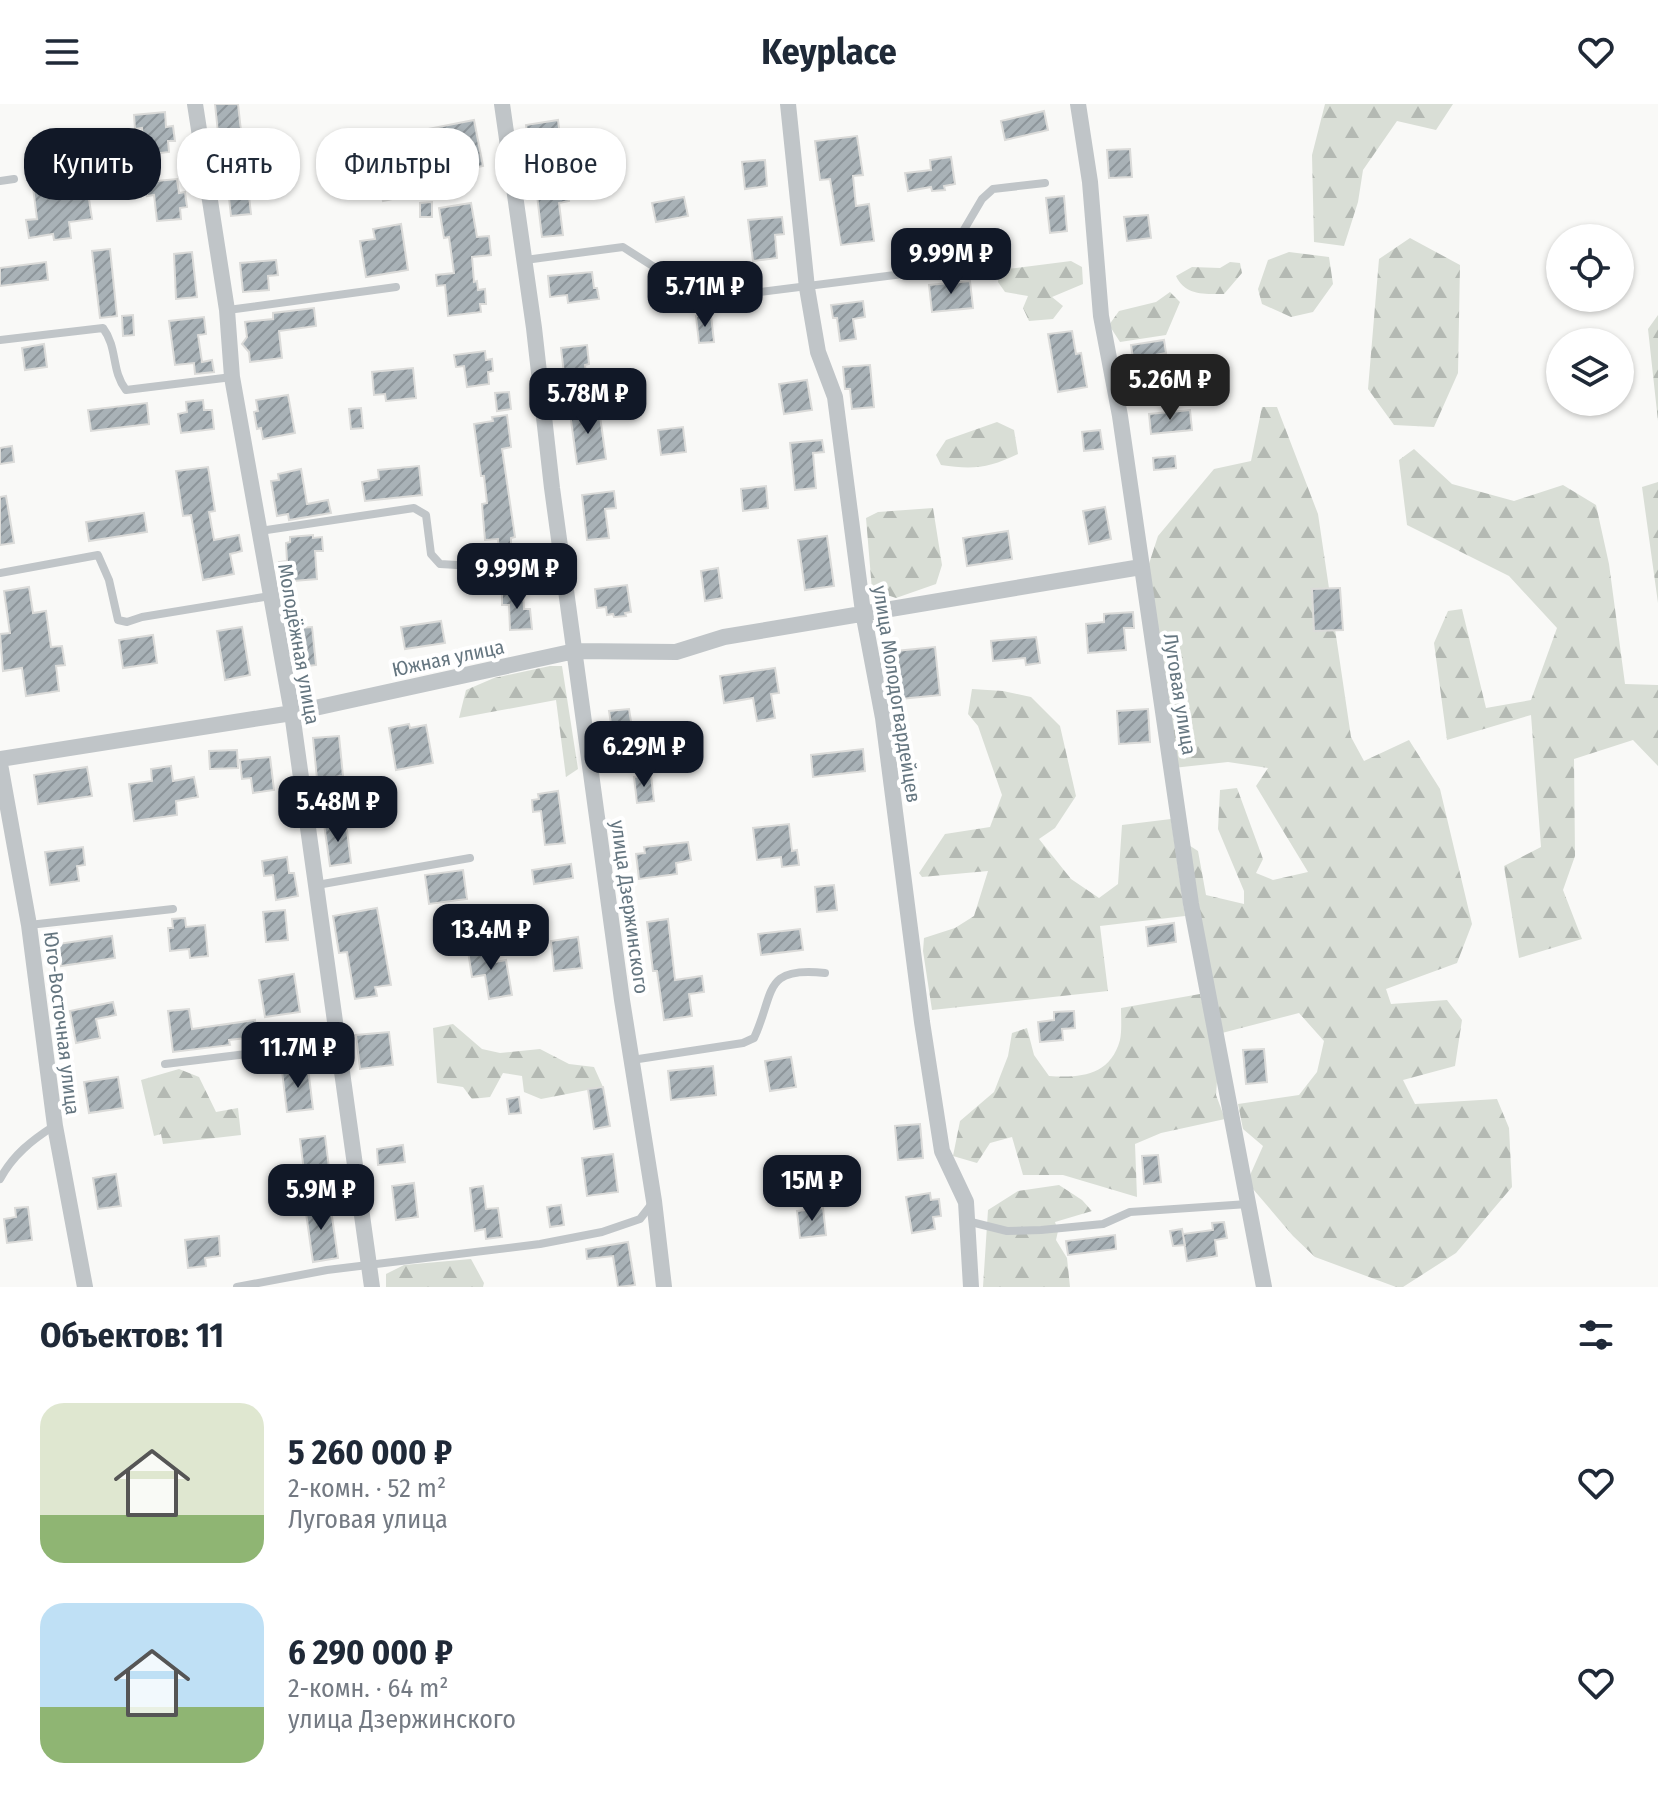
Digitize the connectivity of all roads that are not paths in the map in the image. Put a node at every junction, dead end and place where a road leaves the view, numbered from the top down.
1 (195, 104) edge
2 (502, 104) edge
3 (788, 104) edge
4 (1078, 104) edge
5 (14, 179) dead end
6 (0, 181) edge
7 (1045, 183) dead end
8 (525, 260) junction
9 (396, 287) dead end
10 (807, 288) junction
11 (227, 310) junction
12 (0, 340) edge
13 (232, 377) junction
14 (260, 531) junction
15 (560, 546) junction
16 (1141, 567) junction
17 (0, 573) edge
18 (270, 596) junction
19 (863, 612) junction
20 (575, 651) junction
21 (292, 713) junction
22 (0, 762) edge
23 (470, 858) dead end
24 (317, 885) junction
25 (173, 909) dead end
26 (29, 925) junction
27 (825, 973) dead end
28 (337, 1043) junction
29 (632, 1060) junction
30 (165, 1064) dead end
31 (55, 1126) junction
32 (0, 1179) edge
33 (654, 1201) junction
34 (1248, 1204) junction
35 (967, 1221) junction
36 (369, 1265) junction
37 (85, 1287) edge
38 (237, 1287) edge
39 (372, 1287) edge
40 (664, 1287) edge
41 (971, 1287) edge
42 (1264, 1287) edge

1 - 11 street, Молодёжная улица
2 - 8 street, улица Дзержинского
3 - 10 street, улица Молодогвардейцев
4 - 16 street, Луговая улица
5 - 6 lane
7 - 10 lane
8 - 10 lane
8 - 15 street, улица Дзержинского
9 - 11 lane
10 - 19 street, улица Молодогвардейцев
11 - 13 street, Молодёжная улица
12 - 13 lane
13 - 14 street, Молодёжная улица
14 - 15 lane
14 - 18 street, Молодёжная улица
15 - 20 street, улица Дзержинского
16 - 19 street, Южная улица
16 - 34 street, Луговая улица
17 - 18 lane
18 - 21 street, Молодёжная улица
19 - 20 street, Южная улица
19 - 35 street, улица Молодогвардейцев
20 - 21 street, Южная улица
20 - 29 street, улица Дзержинского
21 - 22 street, Южная улица
21 - 24 street, Молодёжная улица
22 - 26 street, Юго-Восточная улица
23 - 24 lane
24 - 28 street, Молодёжная улица
25 - 26 lane
26 - 31 street, Юго-Восточная улица
27 - 29 lane
28 - 30 lane
28 - 36 street, Молодёжная улица
29 - 33 street, улица Дзержинского
31 - 32 lane
31 - 37 street, Юго-Восточная улица
33 - 36 lane
33 - 40 street, улица Дзержинского
34 - 35 lane
34 - 42 street, Луговая улица
35 - 41 street, улица Молодогвардейцев
36 - 38 lane
36 - 39 street, Молодёжная улица

